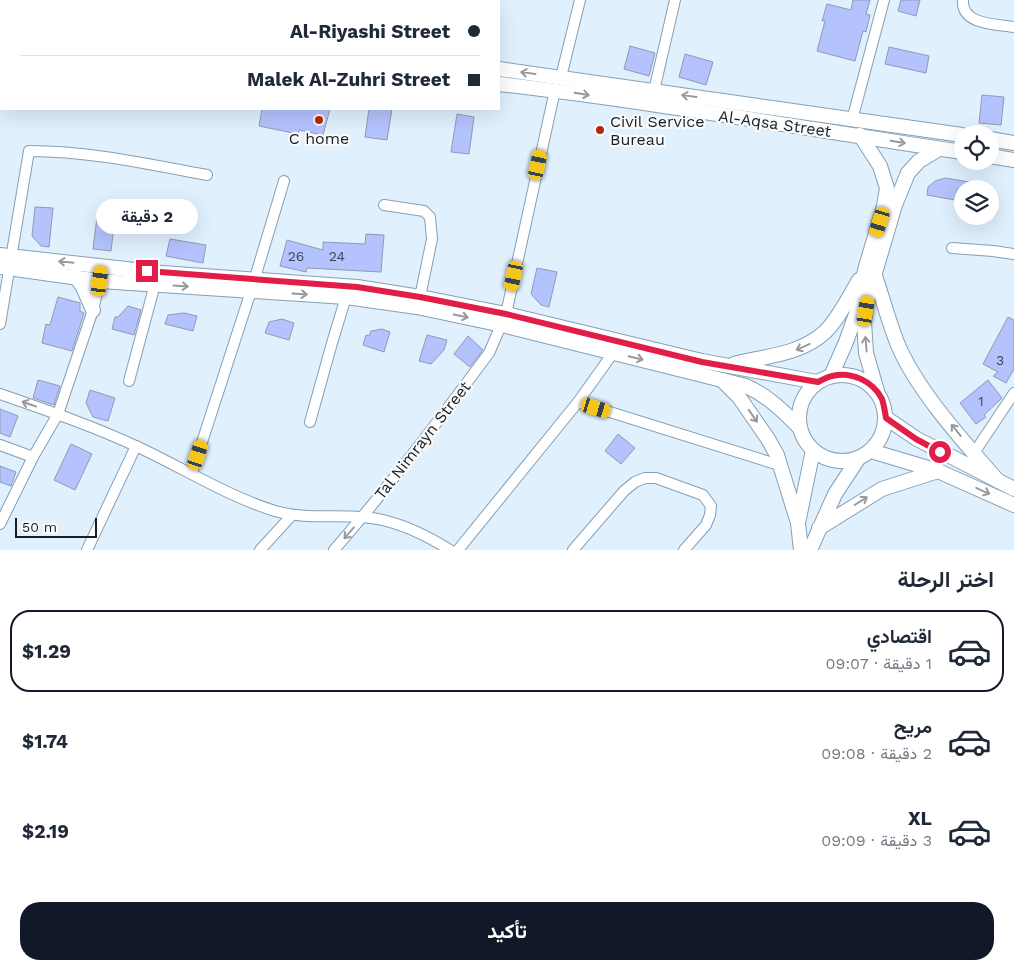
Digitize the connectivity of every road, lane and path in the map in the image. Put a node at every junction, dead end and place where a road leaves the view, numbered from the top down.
1 (580, 0) edge
2 (675, 0) edge
3 (884, 0) edge
4 (963, 0) edge
5 (1014, 27) edge
6 (500, 69) edge
7 (500, 84) edge
8 (558, 84) junction
9 (654, 91) junction
10 (852, 120) junction
11 (954, 134) edge
12 (860, 135) junction
13 (999, 140) edge
14 (1014, 142) edge
15 (939, 149) junction
16 (954, 151) edge
17 (999, 158) edge
18 (1014, 160) edge
19 (207, 174) dead end
20 (284, 181) dead end
21 (384, 206) dead end
22 (952, 248) dead end
23 (1014, 254) edge
24 (6, 262) edge
25 (102, 266) junction
26 (870, 273) junction
27 (76, 277) junction
28 (100, 281) junction
29 (155, 284) junction
30 (252, 285) junction
31 (420, 297) junction
32 (346, 298) junction
33 (94, 310) junction
34 (504, 319) junction
35 (0, 324) edge
36 (612, 353) junction
37 (728, 366) junction
38 (831, 376) junction
39 (722, 379) junction
40 (129, 381) dead end
41 (818, 382) junction
42 (877, 391) junction
43 (1014, 393) edge
44 (0, 394) edge
45 (578, 402) junction
46 (58, 414) junction
47 (886, 418) junction
48 (310, 422) dead end
49 (800, 428) junction
50 (0, 444) edge
51 (136, 446) junction
52 (813, 450) junction
53 (871, 451) junction
54 (974, 453) junction
55 (33, 457) junction
56 (858, 459) junction
57 (779, 465) junction
58 (938, 471) junction
59 (192, 473) junction
60 (998, 481) junction
61 (1014, 489) edge
62 (1014, 505) edge
63 (292, 515) junction
64 (362, 517) junction
65 (798, 523) junction
66 (0, 524) edge
67 (820, 528) junction
68 (87, 550) edge
69 (260, 550) edge
70 (334, 550) edge
71 (450, 550) edge
72 (458, 550) edge
73 (573, 550) edge
74 (684, 550) edge
75 (801, 550) edge
76 (810, 550) edge

1 - 8 street, Tal Nimrayn Street
2 - 9 street
3 - 10 street
4 - 5 street
8 -> 6 street, Al-Aqsa Street
7 - 8 street, Al-Aqsa Street
8 - 9 street, Al-Aqsa Street
8 -> 12 street, Al-Aqsa Street
8 - 34 street, Tal Nimrayn Street
10 -> 9 street, Al-Aqsa Street
10 - 11 street, Al-Aqsa Street
12 -> 15 street, Al-Aqsa Street
12 - 26 street
13 - 14 street
15 - 16 street, Al-Aqsa Street
15 - 26 street
17 - 18 street
19 - 24 street
20 - 30 street
21 - 31 street
22 - 23 street
25 -> 24 street
24 - 27 street
24 - 35 street
25 - 28 street
25 - 30 street
26 -> 37 street
26 - 38 street
42 -> 26 street
54 -> 26 street
27 - 28 street
27 - 33 street
28 - 29 street
28 - 33 street
29 -> 30 street
29 - 40 street
30 - 31 street
30 -> 32 street
30 - 59 street
31 - 34 street
32 -> 34 street
32 - 48 street
33 - 46 street
34 - 36 street
34 - 37 street
34 - 64 street, Tal Nimrayn Street
36 -> 39 street
36 - 45 street
37 - 41 street
38 - 41 street
38 - 42 street
39 - 49 street
39 -> 57 street
41 - 49 street
42 - 47 street
43 - 54 street
46 -> 44 street
45 - 57 street
45 - 72 street
46 - 51 street
46 - 55 street
47 - 53 street
47 - 60 street
49 - 52 street
50 - 55 street
51 - 59 street
51 - 68 street
52 - 56 street
52 - 65 street
53 - 56 street
53 - 58 street
54 - 60 street
55 - 66 street
56 - 67 street
57 - 65 street
58 -> 62 street
67 -> 58 street
59 - 63 street
60 - 61 street
63 - 64 street
63 - 69 street
64 -> 70 street, Tal Nimrayn Street
64 - 71 street
65 - 75 street
67 - 76 street
73 - 74 street

